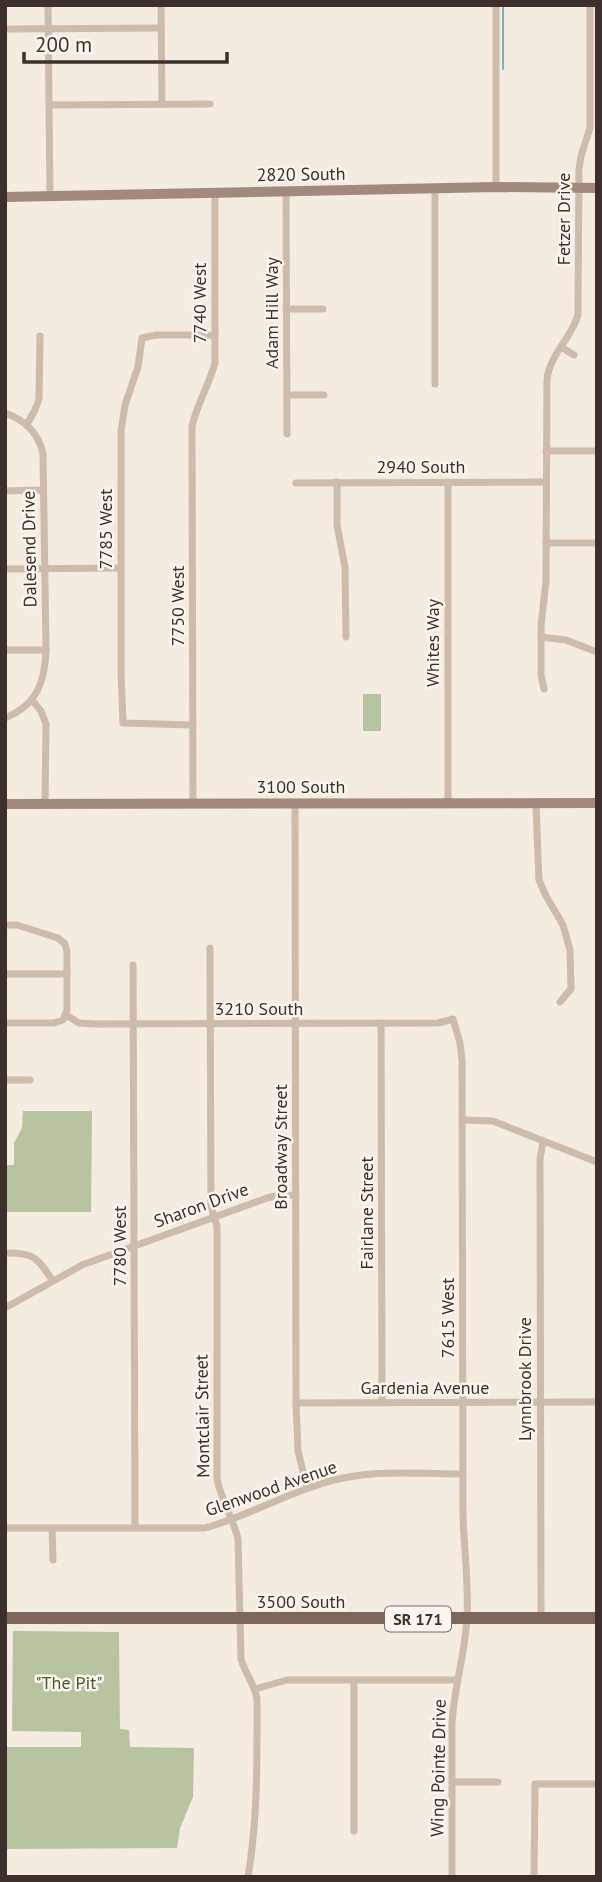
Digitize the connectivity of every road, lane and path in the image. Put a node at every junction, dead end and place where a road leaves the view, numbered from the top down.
1 (48, 5) edge
2 (161, 5) edge
3 (496, 5) edge
4 (590, 5) edge
5 (593, 24) edge
6 (161, 28) junction
7 (5, 29) edge
8 (49, 29) junction
9 (162, 104) junction
10 (211, 104) dead end
11 (50, 105) junction
12 (593, 129) edge
13 (496, 187) junction
14 (579, 187) junction
15 (435, 188) junction
16 (597, 188) edge
17 (286, 192) junction
18 (215, 194) junction
19 (50, 196) junction
20 (5, 197) edge
21 (286, 309) junction
22 (323, 309) dead end
23 (215, 335) junction
24 (40, 336) dead end
25 (561, 347) junction
26 (574, 355) dead end
27 (435, 384) dead end
28 (287, 395) junction
29 (324, 395) dead end
30 (197, 409) joint
31 (5, 413) edge
32 (27, 424) junction
33 (287, 434) dead end
34 (546, 451) junction
35 (597, 451) edge
36 (337, 482) junction
37 (448, 482) junction
38 (546, 482) junction
39 (296, 483) dead end
40 (5, 491) edge
41 (43, 491) junction
42 (546, 543) junction
43 (597, 543) edge
44 (121, 568) junction
45 (5, 569) edge
46 (44, 569) junction
47 (345, 637) dead end
48 (541, 637) junction
49 (5, 650) edge
50 (46, 650) junction
51 (597, 652) edge
52 (544, 689) dead end
53 (32, 700) junction
54 (5, 718) edge
55 (193, 725) junction
56 (448, 803) junction
57 (536, 803) junction
58 (597, 803) edge
59 (5, 804) edge
60 (45, 804) junction
61 (193, 804) junction
62 (295, 804) junction
63 (6, 924) edge
64 (210, 948) dead end
65 (134, 965) dead end
66 (5, 974) edge
67 (67, 974) junction
68 (560, 1002) dead end
69 (65, 1018) junction
70 (453, 1019) joint
71 (5, 1023) edge
72 (381, 1023) junction
73 (134, 1024) junction
74 (211, 1024) junction
75 (295, 1024) junction
76 (5, 1080) edge
77 (30, 1080) dead end
78 (462, 1120) junction
79 (543, 1141) junction
80 (597, 1162) edge
81 (296, 1195) junction
82 (214, 1217) junction
83 (135, 1245) junction
84 (5, 1252) edge
85 (52, 1280) junction
86 (5, 1308) edge
87 (463, 1402) junction
88 (540, 1402) junction
89 (597, 1402) edge
90 (296, 1403) junction
91 (382, 1403) junction
92 (463, 1474) junction
93 (307, 1488) junction
94 (231, 1519) junction
95 (5, 1528) edge
96 (52, 1528) junction
97 (135, 1528) junction
98 (53, 1560) dead end
99 (5, 1618) edge
100 (467, 1618) junction
101 (541, 1618) junction
102 (597, 1618) edge
103 (240, 1619) junction
104 (354, 1680) junction
105 (457, 1680) junction
106 (255, 1689) junction
107 (452, 1782) junction
108 (498, 1782) dead end
109 (597, 1784) edge
110 (354, 1831) dead end
111 (248, 1877) edge
112 (452, 1877) edge
113 (534, 1877) edge

1 - 8 street
2 - 6 street
3 - 13 street
4 - 5 street, Fetzer Drive
5 - 12 street, Fetzer Drive
6 - 8 street
6 - 9 street
7 - 8 street
8 - 11 street
9 - 10 street
9 - 11 street
11 - 19 street
12 - 14 street, Fetzer Drive
13 - 14 street, 2820 South
13 - 15 street, 2820 South
14 - 16 street, 2820 South
14 - 25 street, Fetzer Drive
15 - 17 street, 2820 South
15 - 27 street
17 - 18 street, 2820 South
17 - 21 street, Adam Hill Way
18 - 19 street, 2820 South
18 - 23 street, 7740 West
19 - 20 street, 2820 South
21 - 22 street
21 - 28 street, Adam Hill Way
23 - 30 street, 7740 West
23 - 44 street, 7785 West
24 - 32 street
25 - 26 street
25 - 34 street, Fetzer Drive
28 - 29 street
28 - 33 street, Adam Hill Way
30 - 55 street, 7750 West
31 - 32 street
32 - 41 street, Dalesend Drive
34 - 35 street
34 - 38 street, Fetzer Drive
36 - 37 street, 2940 South
36 - 39 street, 2940 South
36 - 47 street
37 - 38 street, 2940 South
37 - 56 street, Whites Way
38 - 42 street, Fetzer Drive
40 - 41 street
41 - 46 street, Dalesend Drive
42 - 43 street
42 - 48 street, Fetzer Drive
44 - 46 street
44 - 55 street, 7785 West
45 - 46 street
46 - 50 street, Dalesend Drive
48 - 51 street
48 - 52 street, Fetzer Drive
49 - 50 street
50 - 53 street, Dalesend Drive
53 - 54 street
53 - 60 street
55 - 61 street, 7750 West
56 - 57 street, 3100 South
56 - 62 street, 3100 South
57 - 58 street, 3100 South
57 - 68 street
59 - 60 street, 3100 South
60 - 61 street, 3100 South
61 - 62 street, 3100 South
62 - 75 street, Broadway Street
63 - 67 street
64 - 74 street, Montclair Street
65 - 73 street, 7780 West
66 - 67 street
67 - 69 street
69 - 71 street
69 - 73 street, 3210 South
70 - 72 street, 3210 South
70 - 78 street, 7615 West
72 - 75 street, 3210 South
72 - 91 street, Fairlane Street
73 - 74 street, 3210 South
73 - 83 street, 7780 West
74 - 75 street, 3210 South
74 - 82 street, Montclair Street
75 - 81 street, Broadway Street
76 - 77 street
78 - 79 street
78 - 87 street, 7615 West
79 - 80 street
79 - 88 street, Lynnbrook Drive
81 - 82 street, Sharon Drive
81 - 90 street, Broadway Street
82 - 83 street, Sharon Drive
82 - 94 street, Montclair Street
83 - 85 street, Sharon Drive
83 - 97 street, 7780 West
84 - 85 street
85 - 86 street, Sharon Drive
87 - 88 street, Gardenia Avenue
87 - 91 street, Gardenia Avenue
87 - 92 street, 7615 West
88 - 89 street, Gardenia Avenue
88 - 101 street, Lynnbrook Drive
90 - 91 street, Gardenia Avenue
90 - 93 street, Broadway Street
92 - 93 street, Glenwood Avenue
92 - 100 street, 7615 West
93 - 94 street, Glenwood Avenue
94 - 97 street, Glenwood Avenue
94 - 103 street, Montclair Street
95 - 96 street, Glenwood Avenue
96 - 97 street, Glenwood Avenue
96 - 98 street
99 - 103 main road, 3500 South / SR 171
100 - 101 main road, 3500 South / SR 171
100 - 103 main road, 3500 South / SR 171
100 - 105 street, Wing Pointe Drive
101 - 102 main road, 3500 South / SR 171
103 - 106 street, Montclair Street
104 - 105 street
104 - 106 street
104 - 110 street
105 - 107 street, Wing Pointe Drive
106 - 111 street, Montclair Street
107 - 108 street
107 - 112 street, Wing Pointe Drive
109 - 113 street

